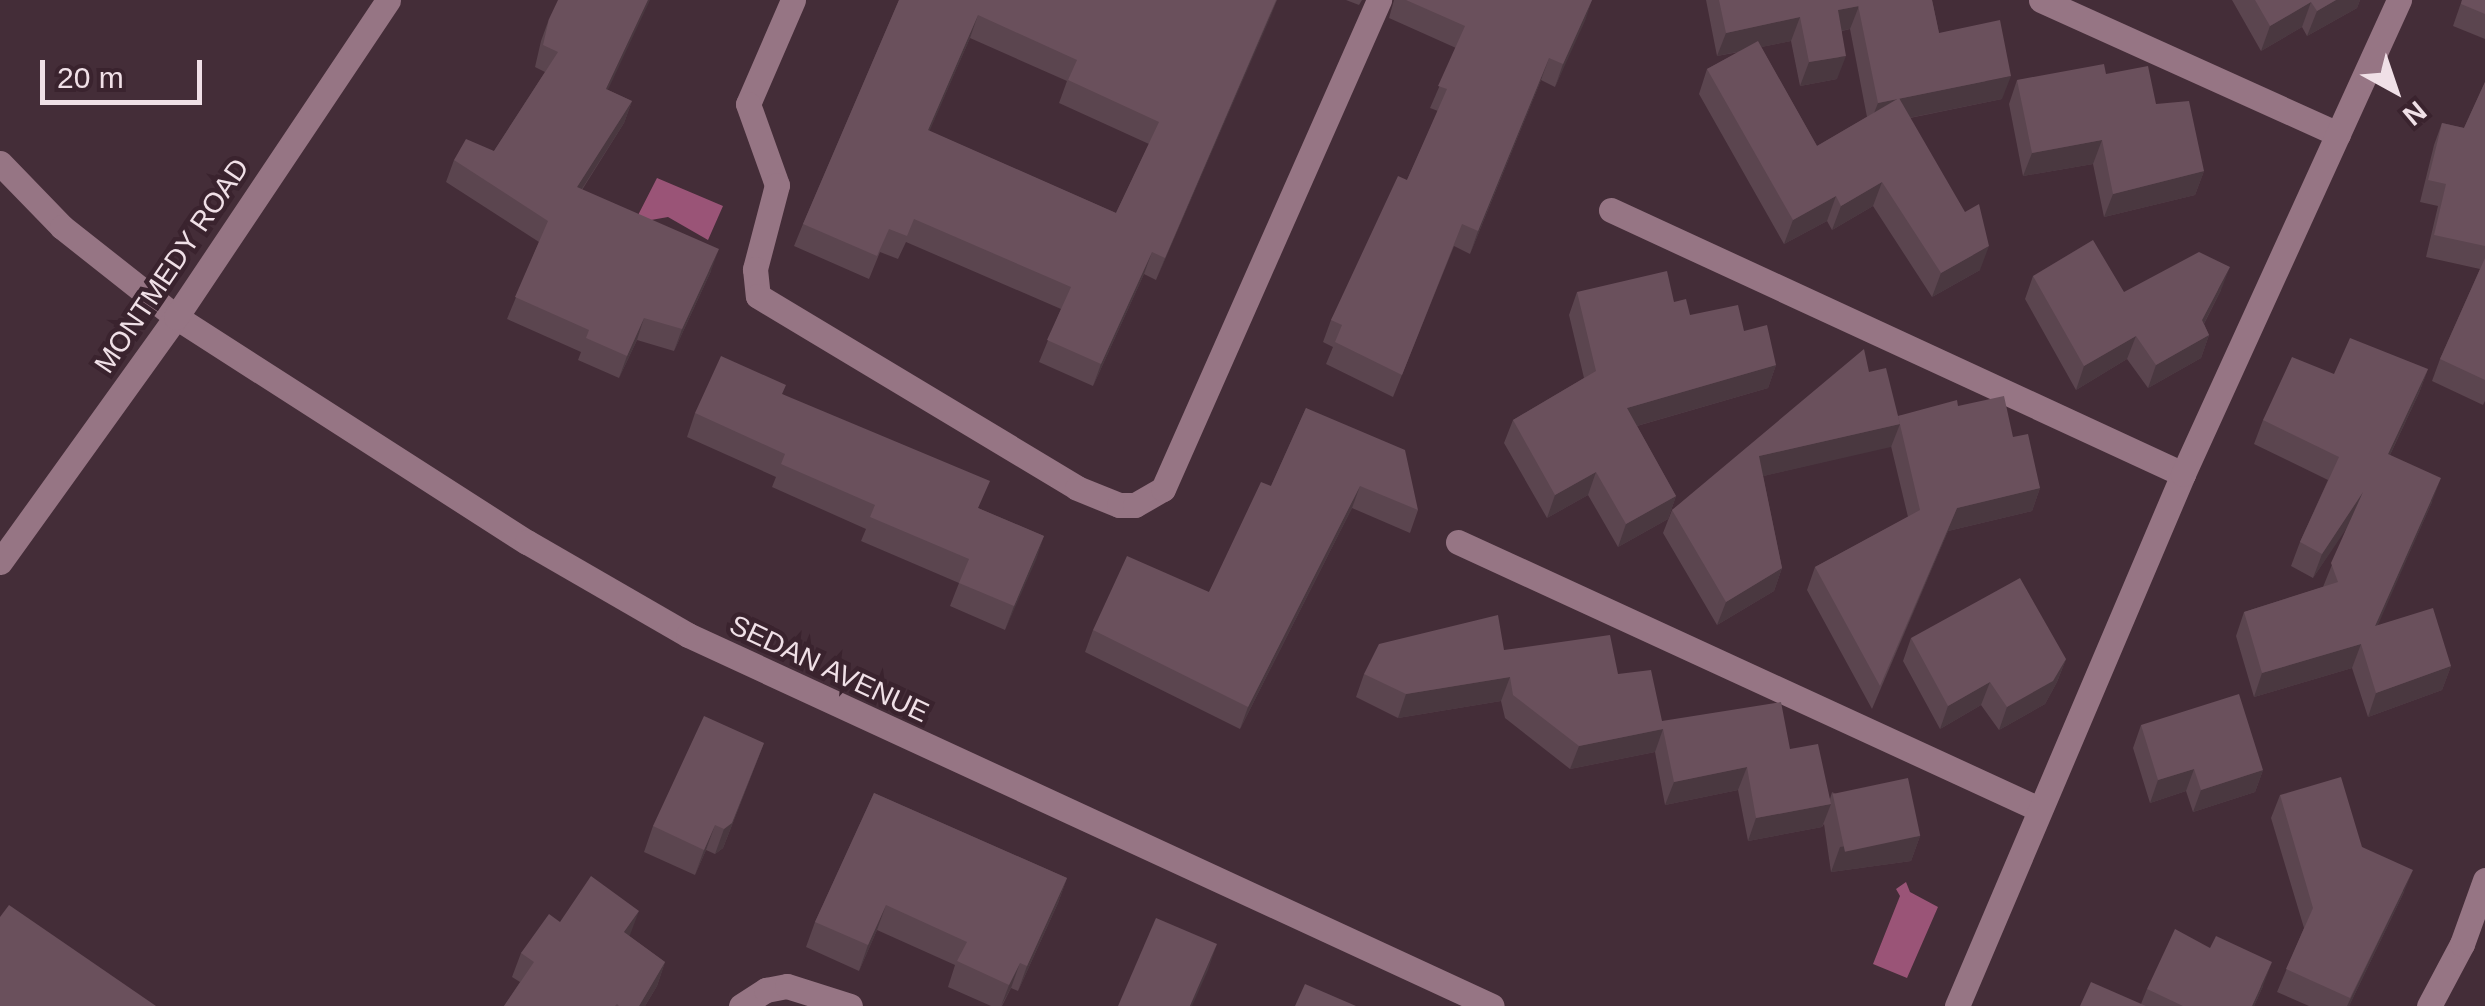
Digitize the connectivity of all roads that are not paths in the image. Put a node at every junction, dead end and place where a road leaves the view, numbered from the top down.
1 (388, 0) edge
2 (794, 0) edge
3 (1380, 0) edge
4 (2041, 0) edge
5 (2399, 0) edge
6 (2338, 134) junction
7 (0, 163) edge
8 (1611, 210) dead end
9 (176, 318) junction
10 (2183, 474) junction
11 (1458, 542) dead end
12 (0, 562) edge
13 (2039, 809) junction
14 (2485, 880) edge
15 (741, 1006) edge
16 (850, 1006) edge
17 (1492, 1006) edge
18 (1957, 1006) edge
19 (2430, 1006) edge

1 - 9 street, MONTMEDY ROAD
2 - 3 street
4 - 6 street
5 - 6 street
6 - 10 street
7 - 9 street, SEDAN AVENUE
8 - 10 street
9 - 12 street, MONTMEDY ROAD
9 - 17 street, SEDAN AVENUE
10 - 13 street
11 - 13 street
13 - 18 street
14 - 19 street
15 - 16 street

